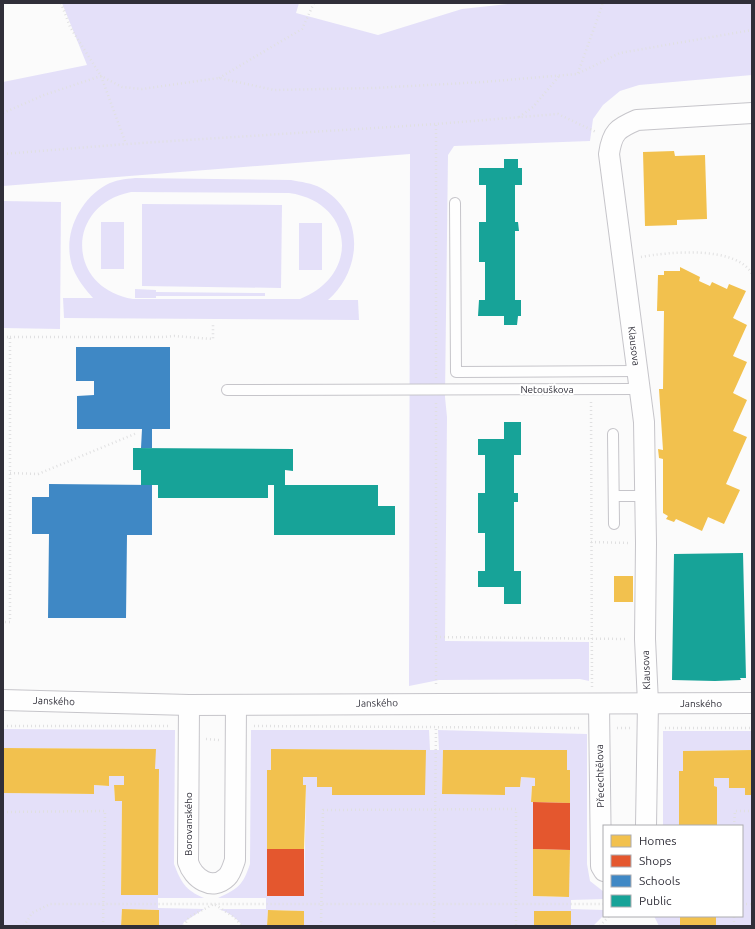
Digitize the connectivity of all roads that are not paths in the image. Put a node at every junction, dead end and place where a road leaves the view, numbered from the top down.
1 (752, 113) edge
2 (455, 203) dead end
3 (639, 380) junction
4 (227, 390) dead end
5 (614, 434) dead end
6 (614, 496) junction
7 (646, 496) junction
8 (614, 524) dead end
9 (3, 700) edge
10 (648, 703) junction
11 (752, 703) edge
12 (593, 704) junction
13 (189, 705) junction
14 (236, 705) junction
15 (646, 825) edge
16 (603, 869) edge

1 - 3 street, Klausova
2 - 3 lane
3 - 4 lane, Netouškova
3 - 7 street, Klausova
5 - 6 lane
6 - 7 lane
6 - 8 lane
7 - 10 street, Klausova
9 - 13 street, Janského
10 - 11 street, Janského
10 - 12 street, Janského
10 - 15 street
12 - 14 street, Janského
12 - 16 street, Přecechtělova
13 - 14 street, Janského
13 - 14 street, Borovanského

